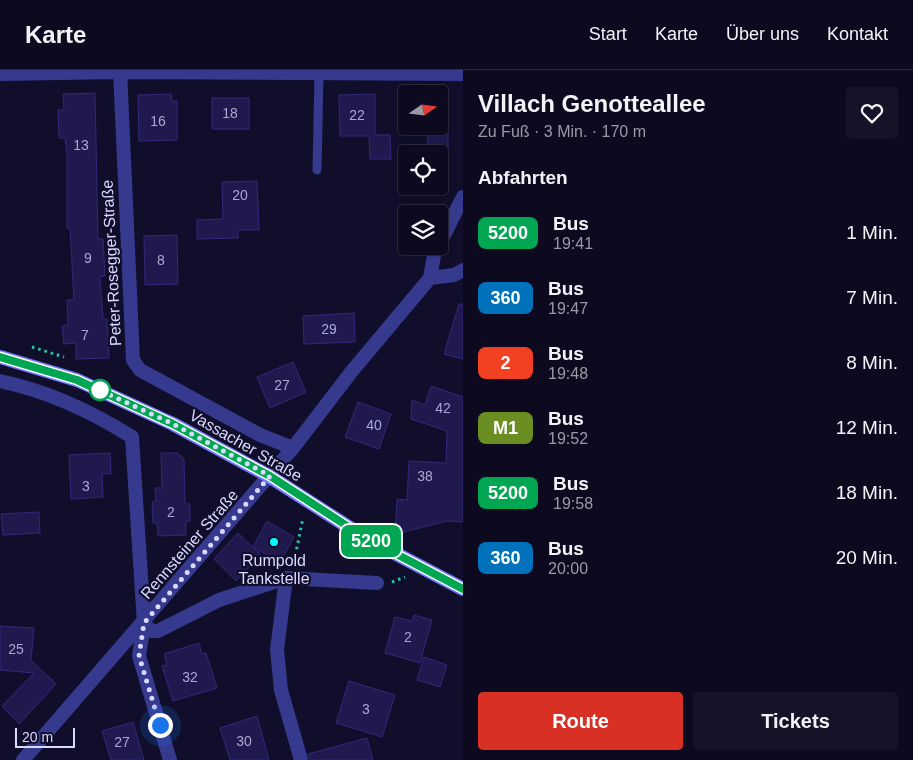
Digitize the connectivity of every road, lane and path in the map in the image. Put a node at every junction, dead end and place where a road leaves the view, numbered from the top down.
1 (120, 71) edge
2 (242, 72) edge
3 (0, 74) edge
4 (319, 74) junction
5 (463, 74) edge
6 (316, 170) dead end
7 (463, 196) edge
8 (448, 227) edge
9 (434, 255) edge
10 (463, 270) edge
11 (430, 278) junction
12 (0, 356) edge
13 (0, 382) edge
14 (293, 448) junction
15 (270, 476) junction
16 (303, 518) dead end
17 (286, 578) junction
18 (378, 583) dead end
19 (463, 589) edge
20 (144, 623) junction
21 (23, 760) edge
22 (170, 760) edge
23 (301, 760) edge

1 - 2 street
1 - 3 street
1 - 14 street, Peter-Rosegger-Straße
2 - 4 street
4 - 5 street
4 - 6 lane
7 - 8 street
9 - 11 street
10 - 11 street
11 - 14 street, Rennsteiner Straße
12 - 15 main road, Vassacher Straße
13 - 20 street
14 - 15 street, Rennsteiner Straße
15 - 19 main road, Vassacher Straße
15 - 20 street, Rennsteiner Straße
16 - 17 path
17 - 18 street
17 - 20 street
17 - 23 street
20 - 21 street, Rennsteiner Straße
20 - 22 street

